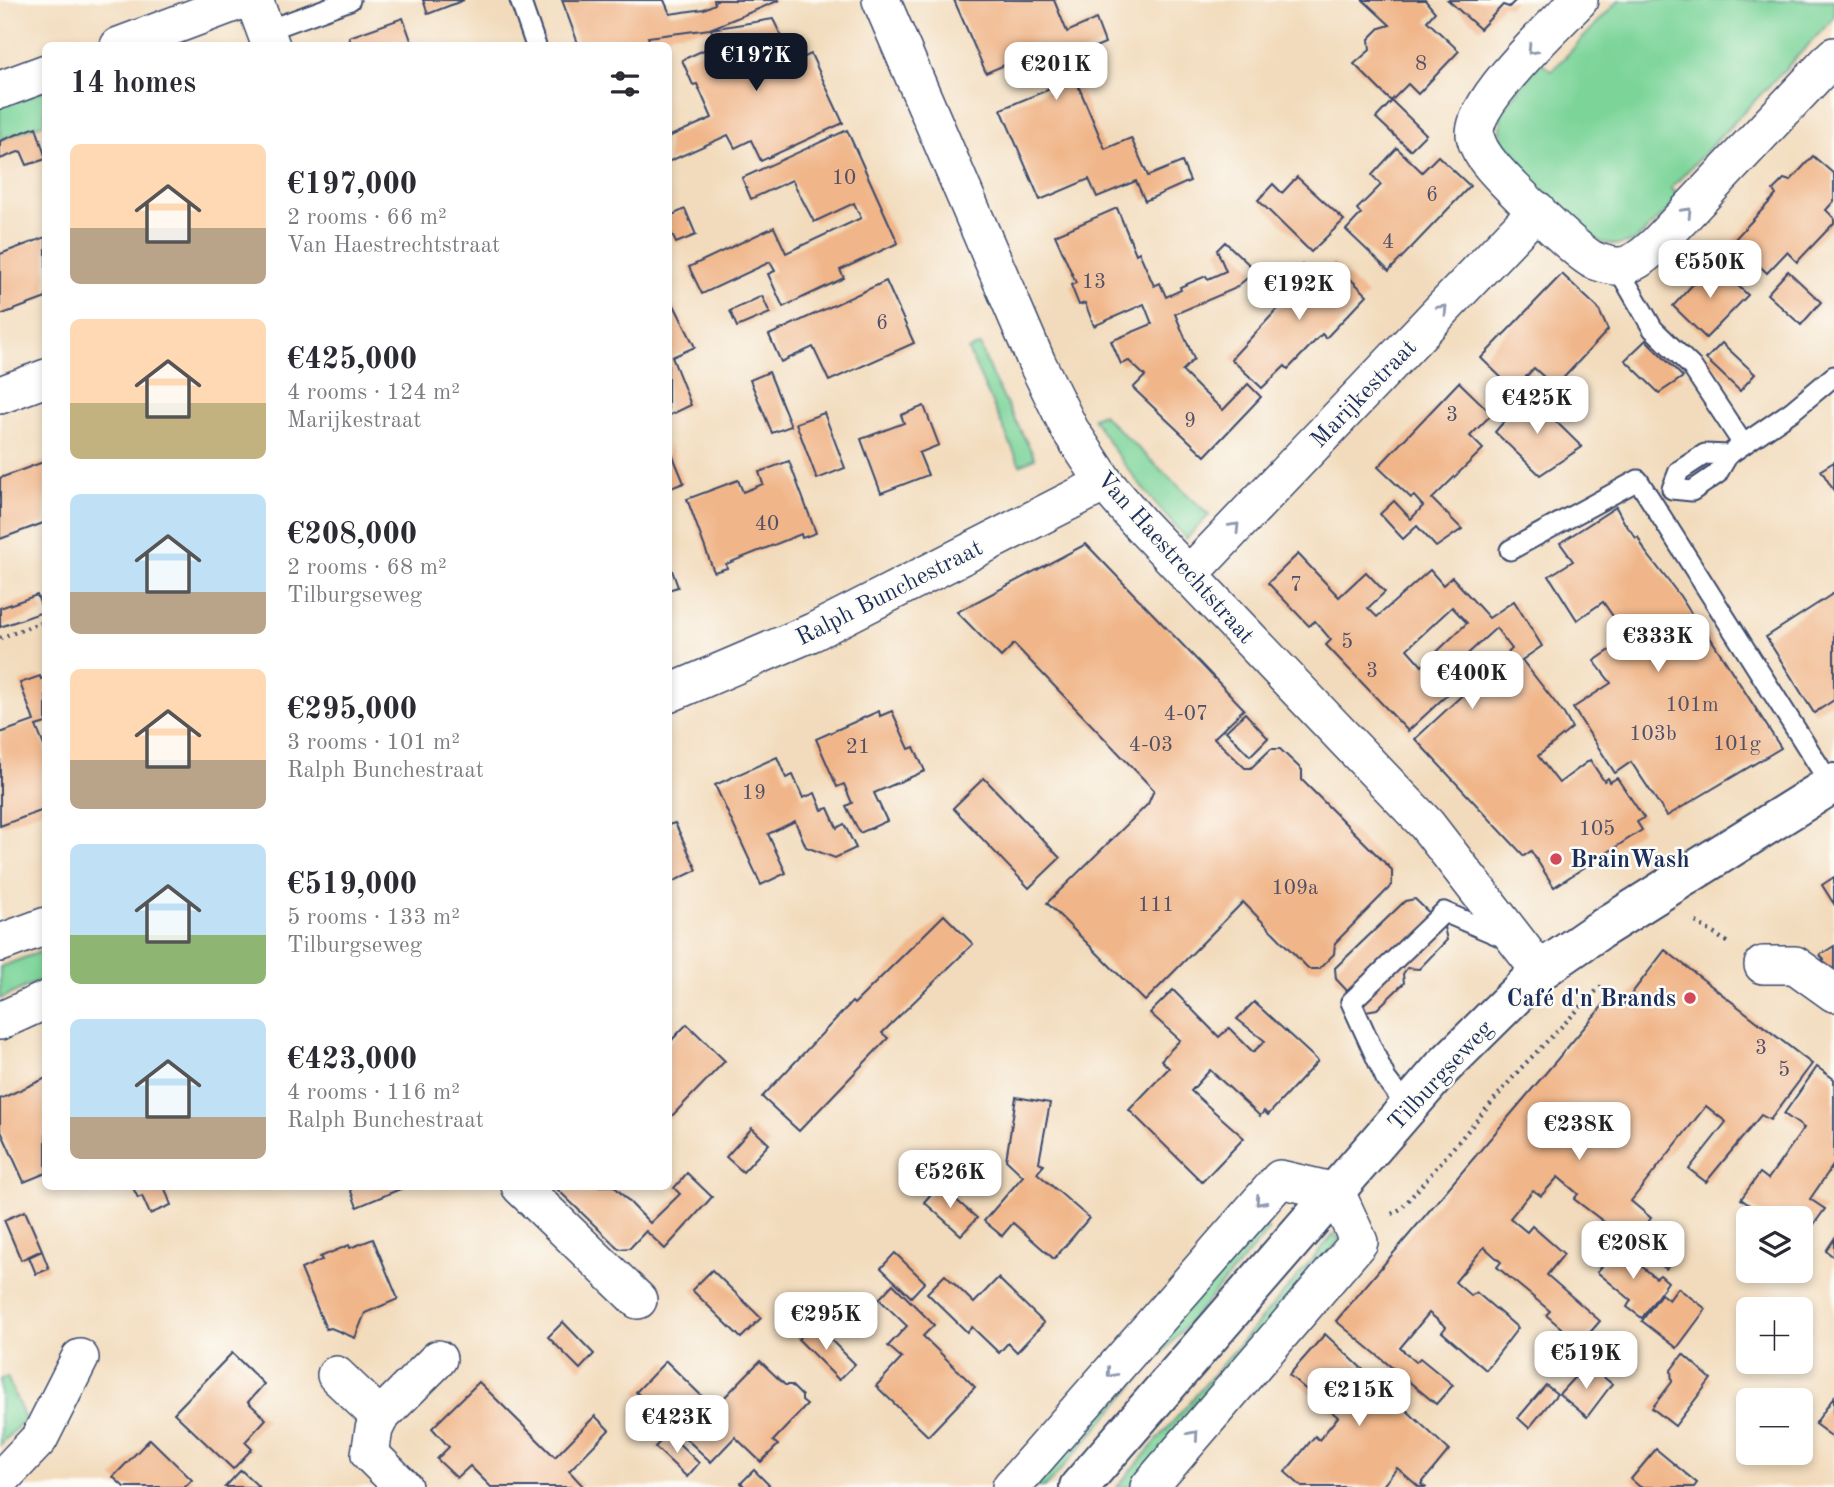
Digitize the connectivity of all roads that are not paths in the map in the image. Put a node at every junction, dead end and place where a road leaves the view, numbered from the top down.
1 (242, 0) edge
2 (350, 0) edge
3 (520, 0) edge
4 (881, 0) edge
5 (1579, 0) edge
6 (263, 25) edge
7 (130, 42) edge
8 (535, 42) edge
9 (1834, 56) edge
10 (42, 74) edge
11 (0, 89) edge
12 (1537, 211) junction
13 (1617, 267) junction
14 (1834, 376) edge
15 (42, 379) edge
16 (0, 395) edge
17 (1736, 449) junction
18 (1105, 482) junction
19 (1652, 502) junction
20 (1510, 550) dead end
21 (1188, 576) junction
22 (672, 692) edge
23 (1833, 784) edge
24 (42, 927) edge
25 (0, 943) edge
26 (1530, 958) junction
27 (1763, 965) dead end
28 (1834, 993) edge
29 (42, 1002) edge
30 (0, 1021) edge
31 (1408, 1108) junction
32 (524, 1190) edge
33 (1336, 1192) junction
34 (638, 1300) dead end
35 (80, 1358) dead end
36 (438, 1359) dead end
37 (336, 1375) dead end
38 (380, 1418) junction
39 (0, 1480) edge
40 (403, 1487) edge
41 (1011, 1487) edge
42 (1079, 1487) edge
43 (1149, 1487) edge

1 - 7 street
2 - 6 lane
3 - 8 lane
4 - 18 street, Van Haestrechtstraat
5 -> 12 street
13 -> 9 street
10 - 11 street
12 - 13 street
21 -> 12 street, Marijkestraat
13 - 17 lane
14 - 17 lane
15 - 16 street
17 - 19 lane
18 - 21 street, Van Haestrechtstraat
18 - 22 street, Ralph Bunchestraat
19 - 20 lane
19 - 23 lane
21 - 26 street, Van Haestrechtstraat
23 - 26 street, Tilburgseweg
24 - 25 street
26 - 31 street, Tilburgseweg
26 - 31 lane
27 - 28 street
29 - 30 street
31 - 33 street, Tilburgseweg
32 - 34 street
33 -> 41 street
33 - 42 street, Tilburgseweg
43 -> 33 street
35 - 39 street
36 - 38 street
37 - 38 street
38 - 40 street

